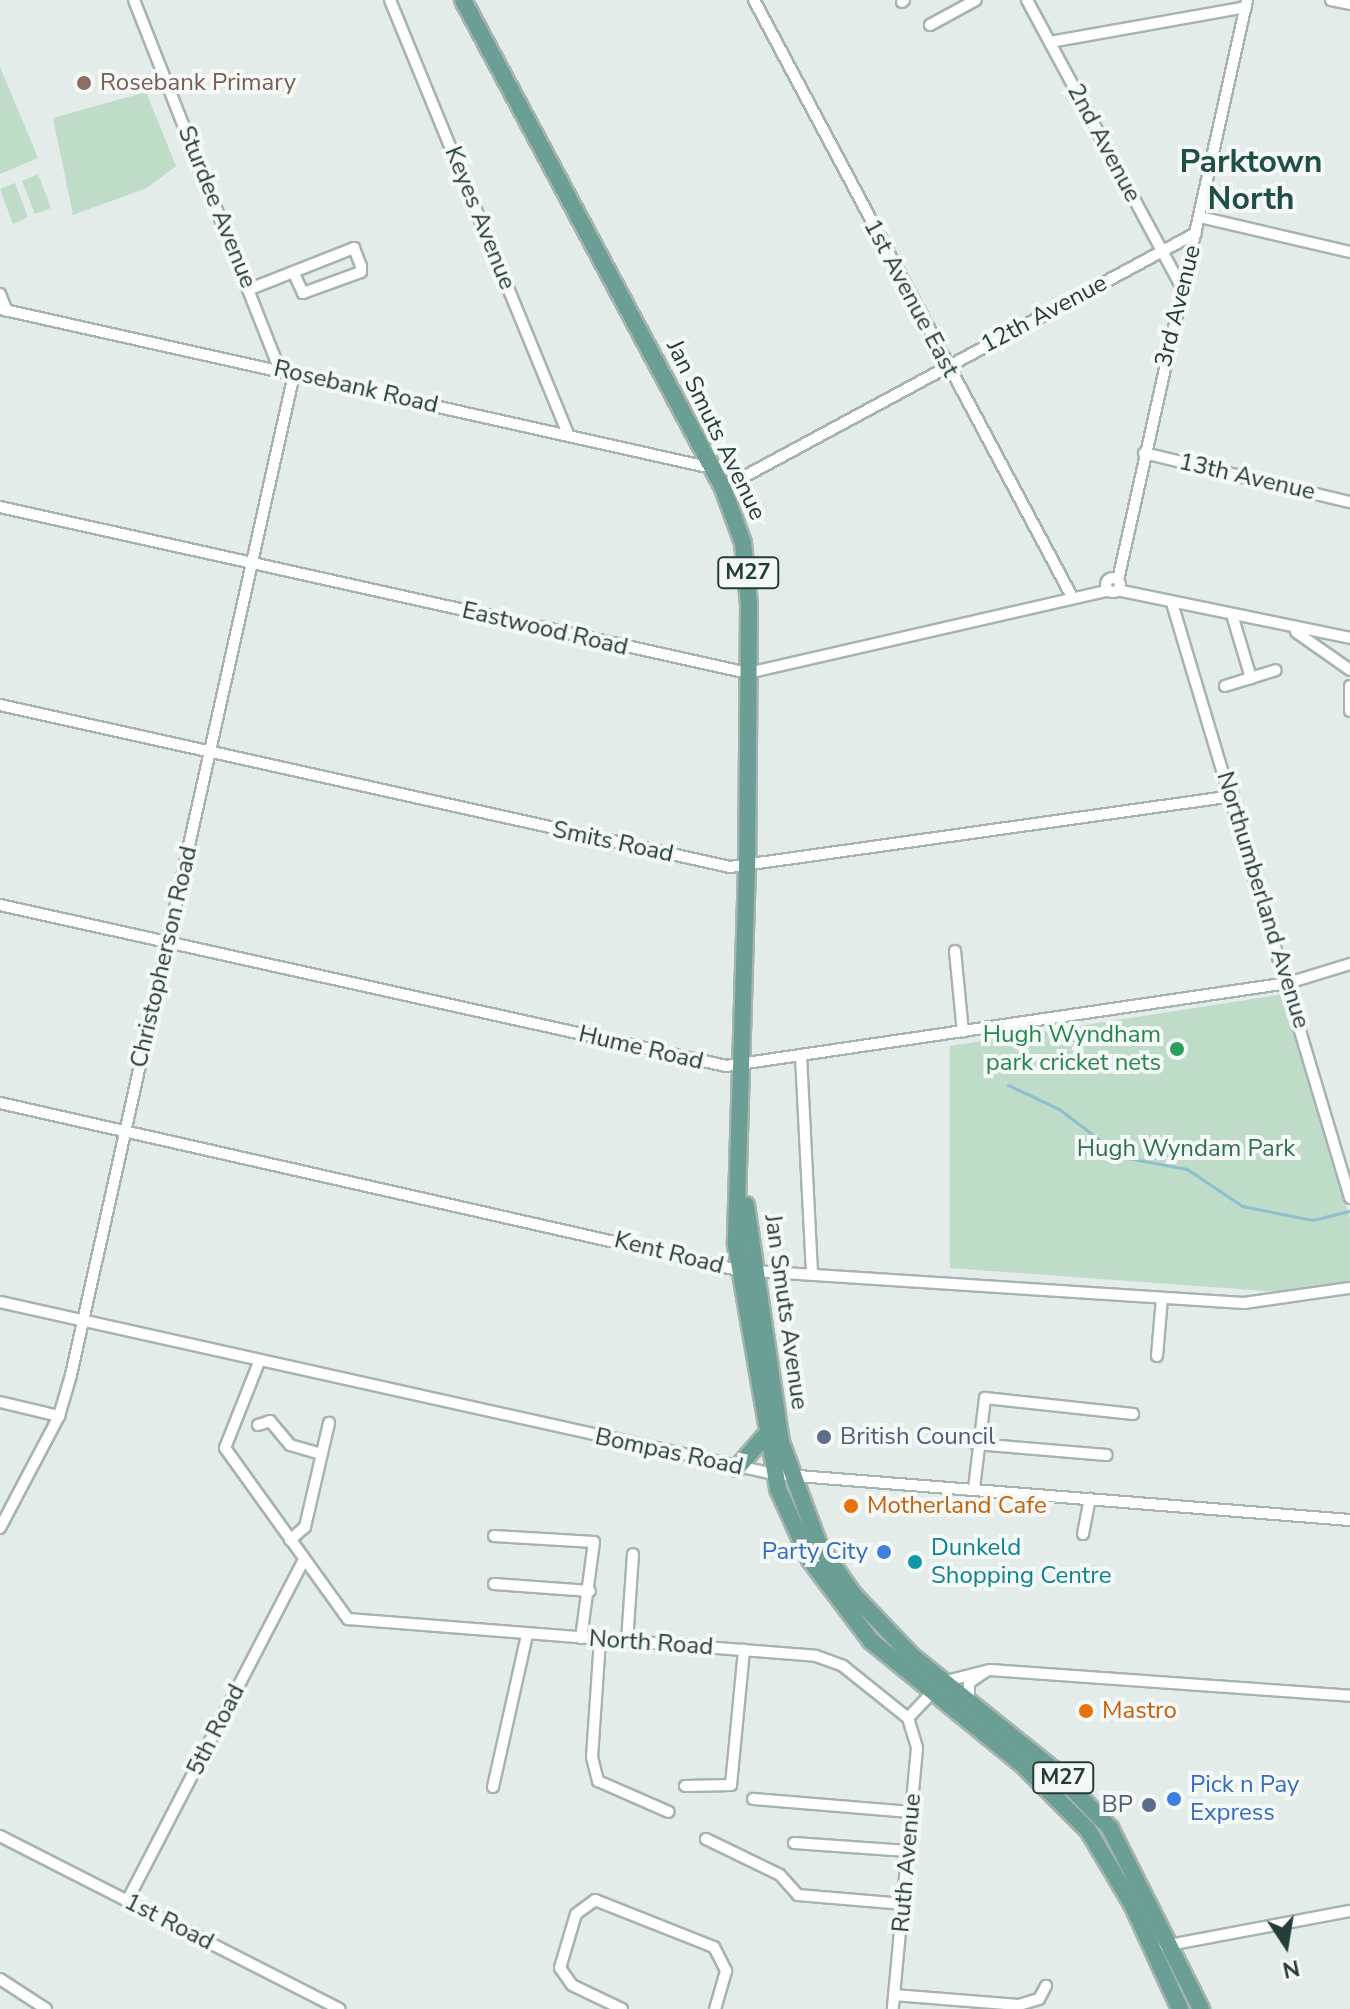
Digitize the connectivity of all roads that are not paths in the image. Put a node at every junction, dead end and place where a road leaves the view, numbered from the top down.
1 (134, 0) edge
2 (390, 0) edge
3 (463, 0) edge
4 (469, 0) edge
5 (976, 0) edge
6 (1027, 0) edge
7 (1331, 0) edge
8 (757, 1) edge
9 (1247, 4) edge
10 (1350, 4) edge
11 (473, 24) junction
12 (930, 25) dead end
13 (1050, 42) junction
14 (1200, 217) junction
15 (1196, 233) junction
16 (1161, 250) junction
17 (1350, 252) edge
18 (293, 272) junction
19 (1181, 286) junction
20 (250, 289) junction
21 (0, 294) edge
22 (3, 310) edge
23 (947, 366) junction
24 (280, 370) junction
25 (294, 374) junction
26 (569, 436) junction
27 (1144, 453) junction
28 (712, 468) junction
29 (723, 488) junction
30 (1350, 502) edge
31 (0, 507) edge
32 (254, 563) junction
33 (1114, 584) junction
34 (1071, 595) junction
35 (1172, 603) junction
36 (1233, 618) junction
37 (1295, 632) junction
38 (1350, 638) edge
39 (1276, 670) dead end
40 (1350, 670) edge
41 (748, 673) junction
42 (1251, 678) junction
43 (1225, 686) dead end
44 (1350, 686) edge
45 (0, 705) edge
46 (1350, 711) edge
47 (211, 752) junction
48 (1233, 796) junction
49 (747, 866) junction
50 (0, 905) edge
51 (165, 941) junction
52 (955, 951) dead end
53 (1350, 964) edge
54 (1288, 983) junction
55 (963, 1032) junction
56 (801, 1056) junction
57 (742, 1067) junction
58 (0, 1103) edge
59 (126, 1132) junction
60 (1350, 1198) edge
61 (745, 1270) junction
62 (812, 1275) junction
63 (1350, 1288) edge
64 (1162, 1298) junction
65 (0, 1302) edge
66 (84, 1321) junction
67 (1157, 1356) dead end
68 (259, 1362) junction
69 (0, 1402) edge
70 (1133, 1414) dead end
71 (59, 1416) junction
72 (329, 1423) dead end
73 (258, 1425) dead end
74 (764, 1437) junction
75 (976, 1444) junction
76 (322, 1454) junction
77 (1107, 1455) dead end
78 (737, 1468) junction
79 (781, 1474) junction
80 (974, 1488) junction
81 (1090, 1499) junction
82 (1350, 1520) edge
83 (0, 1528) edge
84 (1083, 1534) dead end
85 (494, 1536) dead end
86 (290, 1540) junction
87 (633, 1554) dead end
88 (304, 1559) junction
89 (494, 1584) dead end
90 (590, 1591) junction
91 (527, 1635) junction
92 (581, 1638) junction
93 (600, 1640) junction
94 (627, 1642) junction
95 (744, 1650) junction
96 (990, 1670) junction
97 (937, 1687) junction
98 (1350, 1696) edge
99 (969, 1703) junction
100 (908, 1718) junction
101 (685, 1786) dead end
102 (493, 1787) dead end
103 (753, 1799) dead end
104 (669, 1812) dead end
105 (911, 1812) junction
106 (0, 1836) edge
107 (706, 1839) dead end
108 (794, 1843) dead end
109 (908, 1851) junction
110 (127, 1901) junction
111 (904, 1904) junction
112 (1350, 1911) edge
113 (1169, 1944) junction
114 (1152, 1950) junction
115 (0, 1979) edge
116 (1046, 1986) dead end
117 (894, 1995) junction
118 (610, 2007) edge
119 (962, 2007) edge
120 (46, 2009) edge
121 (339, 2009) edge
122 (622, 2009) edge
123 (715, 2009) edge
124 (893, 2009) edge
125 (1180, 2009) edge
126 (1201, 2009) edge

1 - 20 street, Sturdee Avenue
2 - 26 street, Keyes Avenue
3 - 11 main road, Jan Smuts Avenue / M27
4 - 11 main road, Jan Smuts Avenue / M27
5 - 12 street
6 - 13 street, 2nd Avenue
7 - 10 street
8 - 23 street, 1st Avenue East
9 - 13 street
9 - 14 street, 3rd Avenue
11 - 28 main road, Jan Smuts Avenue / M27
13 - 16 street, 2nd Avenue
14 - 15 street, 3rd Avenue
14 - 17 street
15 - 16 street, 12th Avenue
15 - 19 street, 3rd Avenue
16 - 19 street, 2nd Avenue
16 - 23 street, 12th Avenue
18 - 18 street
18 - 20 street
19 - 27 street, 3rd Avenue
20 - 24 street, Sturdee Avenue
21 - 22 street
22 - 24 street, Rosebank Road
23 - 29 street, 12th Avenue
23 - 34 street, 1st Avenue East
24 - 25 street, Rosebank Road
25 - 26 street, Rosebank Road
25 - 32 street, Christopherson Road
26 - 28 street, Rosebank Road
27 - 30 street, 13th Avenue
27 - 33 street, 3rd Avenue
28 - 29 main road, Jan Smuts Avenue / M27
29 - 41 main road, Jan Smuts Avenue / M27
31 - 32 street, Eastwood Road
32 - 41 street, Eastwood Road
32 - 47 street, Christopherson Road
33 - 34 street, Eastwood Road
33 - 35 street
34 - 41 street, Eastwood Road
35 - 36 street
35 - 48 street, Northumberland Avenue
36 - 37 street
36 - 42 street
37 - 38 street
37 - 40 street
39 - 42 street
41 - 49 main road, Jan Smuts Avenue / M27
42 - 43 street
44 - 46 street
45 - 47 street, Smits Road
47 - 49 street, Smits Road
47 - 51 street, Christopherson Road
48 - 49 street, Smits Road
48 - 54 street, Northumberland Avenue
49 - 57 main road, Jan Smuts Avenue / M27
50 - 51 street, Hume Road
51 - 57 street, Hume Road
51 - 59 street, Christopherson Road
52 - 55 street
53 - 54 street, Hume Road
54 - 55 street, Hume Road
54 - 60 street, Northumberland Avenue
55 - 56 street, Hume Road
56 - 57 street, Hume Road
56 - 62 street
57 - 61 main road, Jan Smuts Avenue / M27
58 - 59 street, Kent Road
59 - 61 street, Kent Road
59 - 66 street, Christopherson Road
61 - 62 street, Kent Road
61 - 74 main road, Jan Smuts Avenue / M27
61 - 79 main road, Jan Smuts Avenue / M27
62 - 64 street, Kent Road
63 - 64 street, Kent Road
64 - 67 street
65 - 66 street, Bompas Road
66 - 68 street, Bompas Road
66 - 71 street, Christopherson Road
68 - 78 street, Bompas Road
68 - 86 street, North Road
69 - 71 street
70 - 75 street
71 - 83 street, Christopherson Road
72 - 76 street
73 - 76 street
74 - 78 main road
74 - 79 main road, Jan Smuts Avenue / M27
75 - 77 street
75 - 80 street
76 - 86 street
78 - 79 street, Bompas Road
79 - 80 street, Bompas Road
79 - 97 main road, Jan Smuts Avenue / M27
80 - 81 street, Bompas Road
81 - 82 street, Bompas Road
81 - 84 street
85 - 90 street
86 - 88 street, North Road
87 - 94 street
88 - 91 street, North Road
88 - 110 street, 5th Road
89 - 90 street
90 - 92 street
91 - 92 street, North Road
91 - 102 street
92 - 93 street, North Road
93 - 94 street, North Road
93 - 104 street
94 - 95 street, North Road
95 - 100 street, North Road
95 - 101 street
96 - 97 street
96 - 98 street
96 - 99 street
97 - 99 main road, Jan Smuts Avenue / M27
97 - 100 street
97 - 114 main road, Jan Smuts Avenue / M27
99 - 113 main road, Jan Smuts Avenue / M27
100 - 105 street, Ruth Avenue
103 - 105 street
105 - 109 street, Ruth Avenue
106 - 110 street, 1st Road
107 - 111 street
108 - 109 street
109 - 111 street, Ruth Avenue
110 - 121 street, 1st Road
111 - 117 street, Ruth Avenue
112 - 113 street
113 - 114 street
113 - 126 main road, Jan Smuts Avenue / M27
114 - 125 main road, Jan Smuts Avenue / M27
115 - 120 street
116 - 119 street
117 - 119 street
117 - 124 street, Ruth Avenue
118 - 122 street
118 - 123 street

